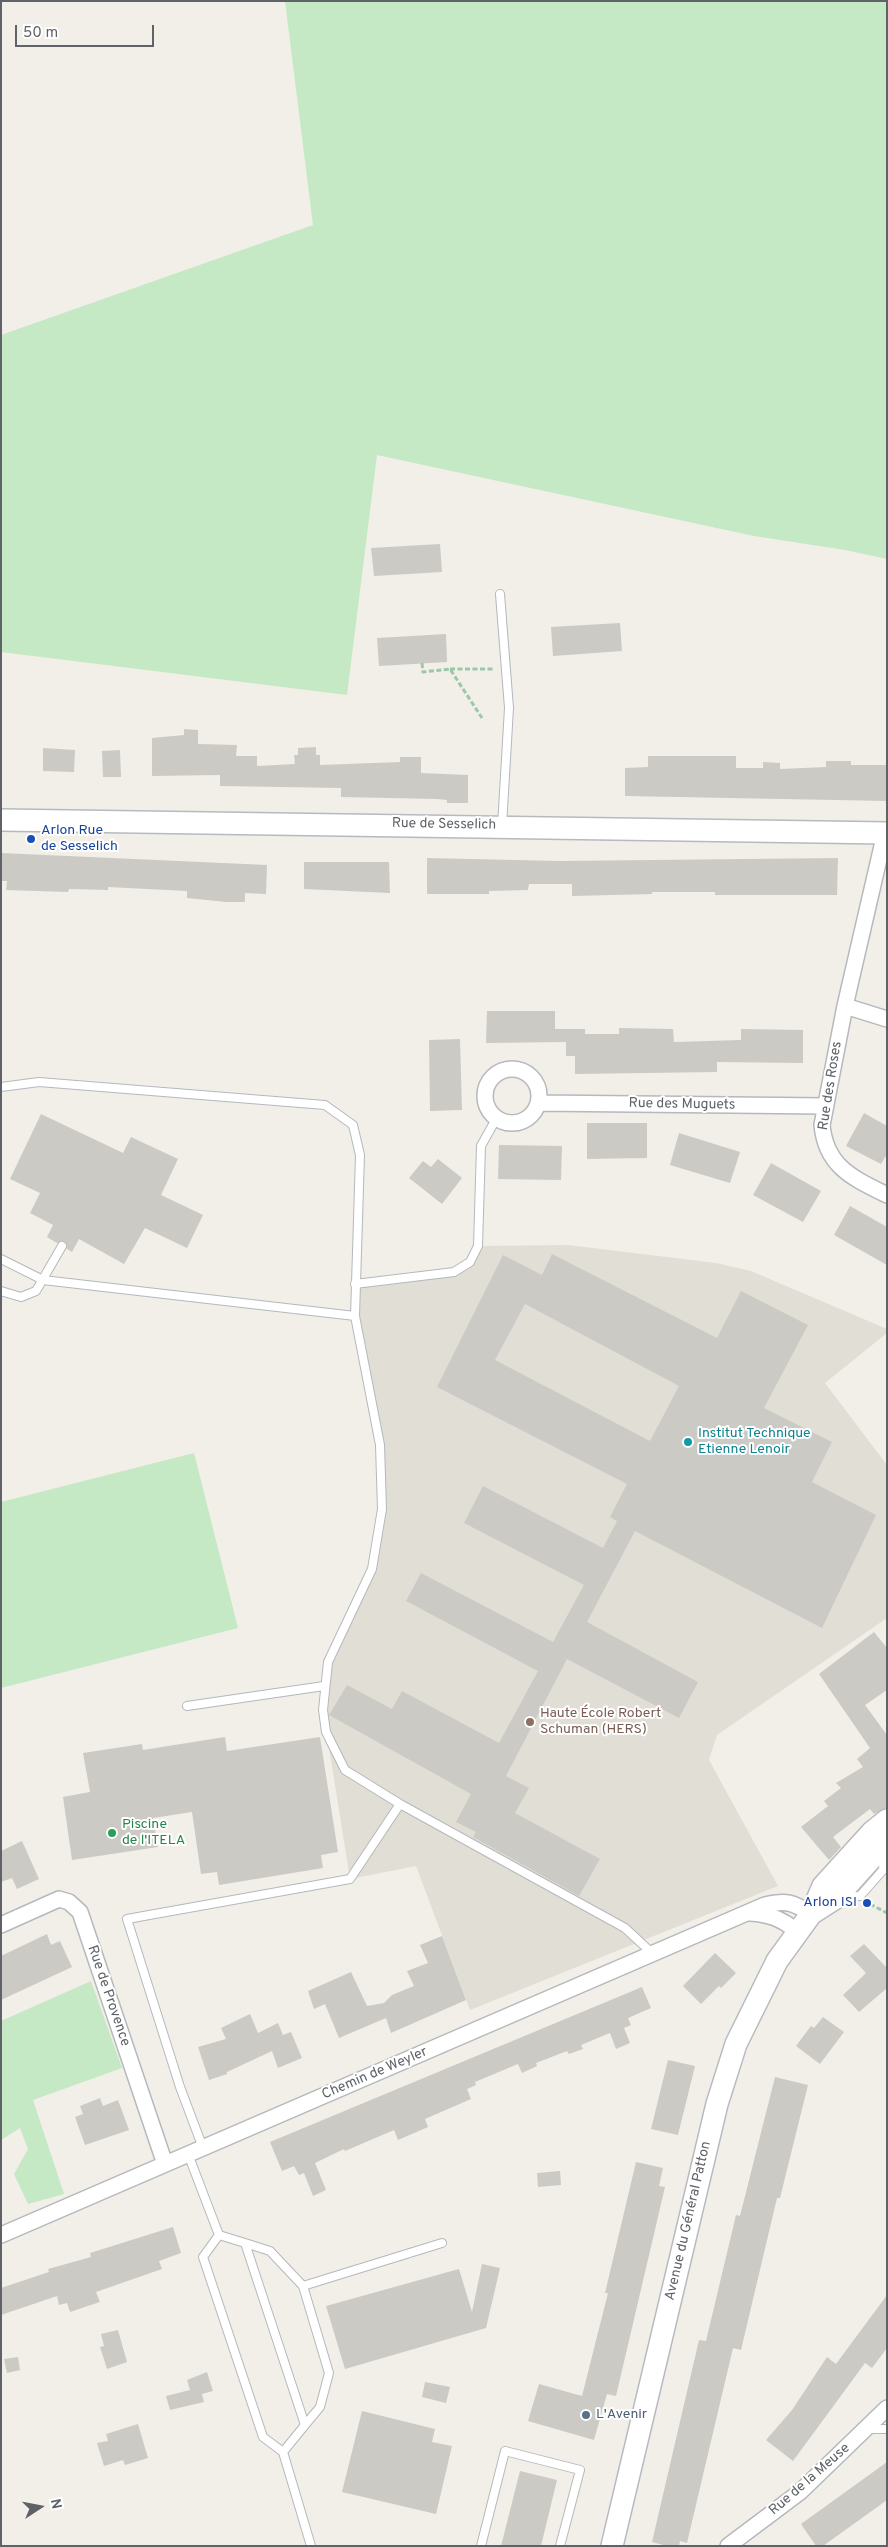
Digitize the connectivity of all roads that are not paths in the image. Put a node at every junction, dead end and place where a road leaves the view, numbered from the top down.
1 (500, 594) dead end
2 (1, 820) edge
3 (502, 826) junction
4 (886, 833) edge
5 (845, 1006) junction
6 (887, 1019) edge
7 (1, 1087) edge
8 (539, 1102) junction
9 (826, 1106) junction
10 (496, 1119) junction
11 (887, 1195) edge
12 (62, 1246) dead end
13 (1, 1259) edge
14 (42, 1280) junction
15 (355, 1284) junction
16 (1, 1291) edge
17 (355, 1316) junction
18 (324, 1686) junction
19 (188, 1706) dead end
20 (400, 1804) junction
21 (887, 1820) edge
22 (886, 1842) edge
23 (750, 1914) junction
24 (811, 1914) junction
25 (1, 1925) edge
26 (797, 1931) junction
27 (653, 1955) junction
28 (202, 2148) junction
29 (188, 2154) junction
30 (166, 2164) junction
31 (1, 2235) edge
32 (219, 2235) junction
33 (245, 2243) junction
34 (442, 2243) dead end
35 (303, 2286) junction
36 (887, 2408) edge
37 (305, 2424) junction
38 (868, 2429) junction
39 (887, 2429) edge
40 (283, 2452) junction
41 (310, 2546) edge
42 (481, 2546) edge
43 (560, 2546) edge
44 (612, 2546) edge
45 (728, 2546) edge

1 - 3 lane
2 - 3 main road, Rue de Sesselich
3 - 4 main road, Rue de Sesselich
4 - 5 street, Rue des Roses
5 - 6 street
5 - 9 street, Rue des Roses
7 - 15 lane
8 - 9 street, Rue des Muguets
8 - 10 street
8 - 10 street
9 - 11 street, Rue des Roses
10 - 15 lane
12 - 14 lane
13 - 14 lane
14 - 16 lane
14 - 17 lane
15 - 17 lane
17 - 18 lane
18 - 19 lane
18 - 20 lane
20 - 27 lane
20 - 28 lane
21 - 24 main road, Avenue du Général Patton
22 - 24 main road, Avenue du Général Patton
23 - 24 street, Chemin de Weyler
23 - 26 street
23 - 27 street, Chemin de Weyler
24 - 26 main road, Avenue du Général Patton
25 - 30 street, Rue de Provence
26 - 44 main road, Avenue du Général Patton
27 - 28 street, Chemin de Weyler
28 - 29 street, Chemin de Weyler
29 - 30 street, Chemin de Weyler
29 - 32 lane
30 - 31 street, Chemin de Weyler
32 - 33 lane
32 - 40 lane
33 - 35 lane
33 - 37 lane
34 - 35 lane
35 - 37 lane
36 - 38 street, Rue de la Meuse
37 - 40 lane
38 - 39 lane
38 - 45 street, Rue de la Meuse
40 - 41 lane
42 - 43 lane

